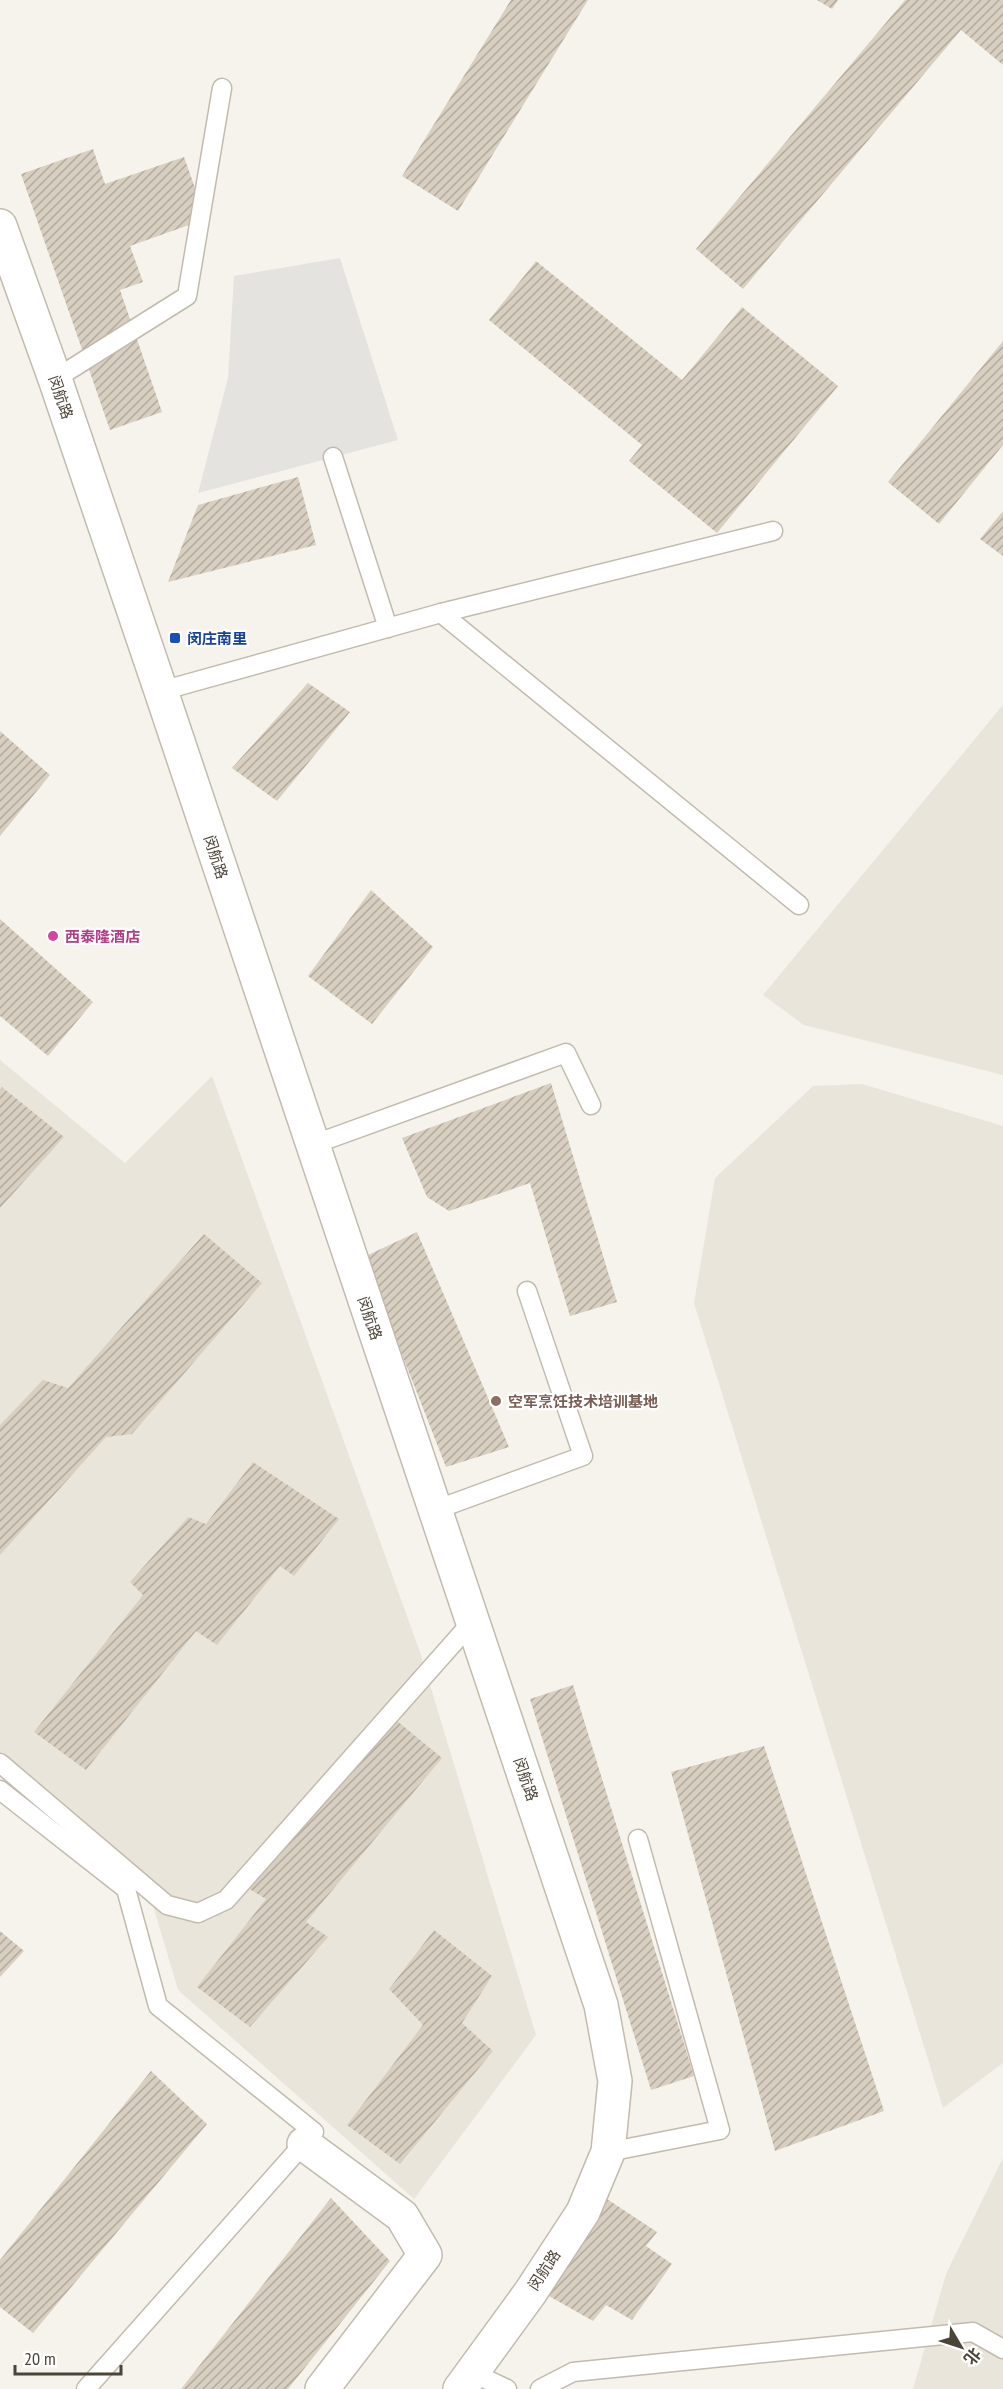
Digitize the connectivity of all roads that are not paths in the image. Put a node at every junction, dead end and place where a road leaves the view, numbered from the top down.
1 (222, 88) dead end
2 (0, 226) edge
3 (55, 379) junction
4 (333, 457) dead end
5 (773, 531) dead end
6 (441, 613) junction
7 (388, 628) junction
8 (161, 691) junction
9 (799, 905) dead end
10 (591, 1105) dead end
11 (312, 1145) junction
12 (527, 1292) dead end
13 (435, 1510) junction
14 (472, 1622) junction
15 (0, 1763) edge
16 (0, 1790) edge
17 (638, 1839) dead end
18 (304, 2144) junction
19 (608, 2152) junction
20 (1003, 2349) edge
21 (466, 2381) edge
22 (86, 2389) edge
23 (322, 2389) edge
24 (507, 2389) edge
25 (540, 2389) edge

1 - 3 lane
2 - 3 street, 闵航路
3 - 8 street, 闵航路
4 - 7 lane
5 - 6 lane
6 - 7 lane
6 - 9 lane
7 - 8 lane
8 - 11 street, 闵航路
10 - 11 lane
11 - 13 street, 闵航路
12 - 13 lane
13 - 14 street, 闵航路
14 - 15 lane
14 - 19 street, 闵航路
16 - 18 lane
17 - 19 lane
18 - 22 lane
18 - 23 street
19 - 21 street, 闵航路
20 - 25 lane
21 - 24 lane

